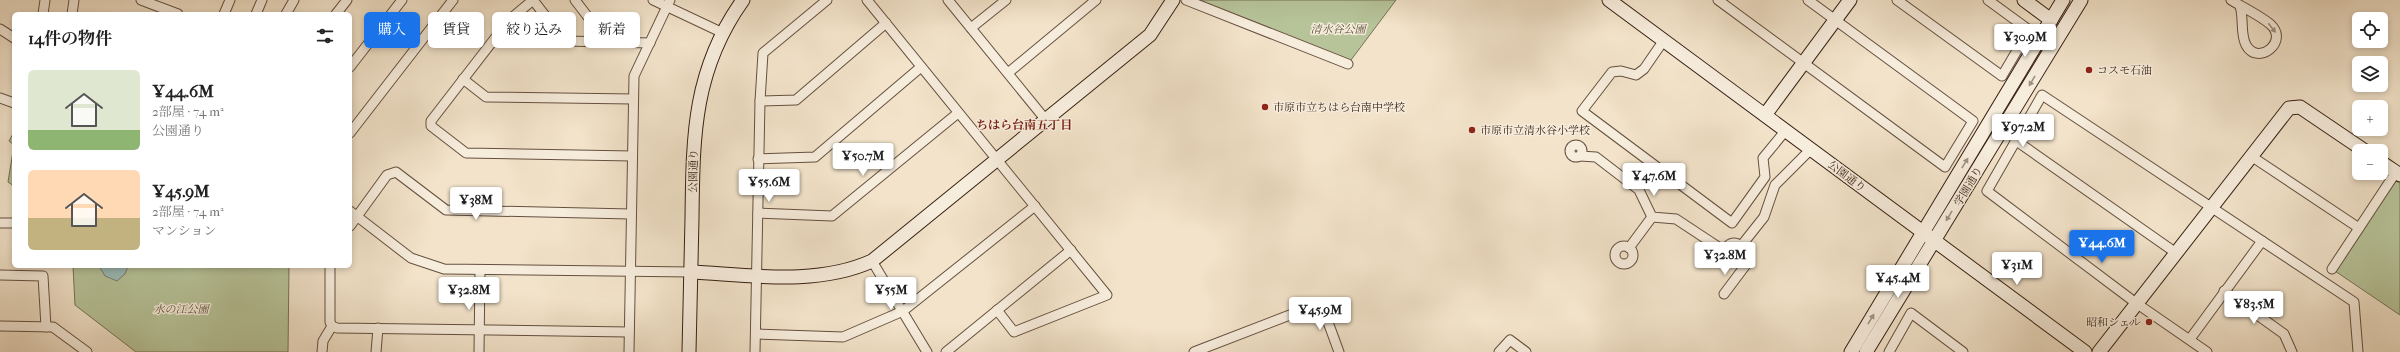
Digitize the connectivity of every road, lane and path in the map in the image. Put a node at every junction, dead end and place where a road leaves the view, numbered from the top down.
1 (45, 0) edge
2 (74, 0) edge
3 (141, 0) edge
4 (230, 0) edge
5 (262, 0) edge
6 (294, 0) edge
7 (347, 0) edge
8 (402, 0) edge
9 (453, 0) edge
10 (533, 0) edge
11 (575, 0) edge
12 (653, 0) edge
13 (743, 0) edge
14 (827, 0) edge
15 (867, 0) edge
16 (948, 0) edge
17 (1006, 0) edge
18 (1096, 0) edge
19 (1173, 0) edge
20 (1186, 0) edge
21 (1609, 0) edge
22 (1718, 0) edge
23 (1808, 0) edge
24 (1850, 0) edge
25 (1897, 0) edge
26 (1988, 0) edge
27 (2024, 0) edge
28 (2063, 0) edge
29 (2081, 0) edge
30 (2231, 0) edge
31 (669, 3) edge
32 (2240, 6) junction
33 (43, 12) edge
34 (72, 12) edge
35 (173, 12) edge
36 (225, 12) edge
37 (257, 12) edge
38 (287, 12) edge
39 (338, 12) edge
40 (584, 12) edge
41 (1835, 20) junction
42 (2051, 20) junction
43 (886, 24) junction
44 (971, 28) junction
45 (0, 29) edge
46 (723, 33) junction
47 (12, 37) edge
48 (1664, 40) junction
49 (584, 41) edge
50 (640, 42) edge
51 (650, 43) junction
52 (1804, 62) junction
53 (352, 64) edge
54 (1348, 64) dead end
55 (921, 67) junction
56 (1008, 73) junction
57 (463, 79) junction
58 (0, 98) edge
59 (633, 99) junction
60 (760, 101) junction
61 (12, 103) edge
62 (958, 113) junction
63 (1765, 115) junction
64 (1045, 119) junction
65 (352, 130) edge
66 (1786, 130) junction
67 (2015, 140) junction
68 (2355, 144) edge
69 (1811, 149) junction
70 (632, 156) junction
71 (1580, 156) dead end
72 (2251, 156) junction
73 (997, 158) junction
74 (758, 159) junction
75 (2388, 167) edge
76 (2398, 173) edge
77 (1035, 206) junction
78 (2211, 207) junction
79 (758, 213) junction
80 (354, 214) edge
81 (631, 214) junction
82 (1652, 217) junction
83 (0, 222) edge
84 (12, 223) edge
85 (2359, 228) junction
86 (1923, 232) junction
87 (1934, 241) junction
88 (2262, 241) junction
89 (1629, 248) dead end
90 (1071, 250) junction
91 (1740, 251) junction
92 (1726, 252) junction
93 (2176, 253) junction
94 (872, 260) junction
95 (330, 268) edge
96 (2332, 269) dead end
97 (480, 271) junction
98 (691, 272) junction
99 (631, 273) junction
100 (0, 275) edge
101 (757, 275) junction
102 (2224, 291) junction
103 (1724, 294) dead end
104 (2136, 303) junction
105 (997, 310) junction
106 (903, 311) junction
107 (0, 326) edge
108 (332, 326) junction
109 (46, 327) junction
110 (378, 328) junction
111 (479, 330) junction
112 (630, 332) junction
113 (756, 334) junction
114 (2190, 340) junction
115 (1215, 348) edge
116 (87, 352) edge
117 (322, 352) edge
118 (376, 352) edge
119 (479, 352) edge
120 (629, 352) edge
121 (689, 352) edge
122 (755, 352) edge
123 (927, 352) edge
124 (946, 352) edge
125 (1194, 352) edge
126 (1339, 352) edge
127 (1499, 352) edge
128 (1526, 352) edge
129 (1851, 352) edge
130 (1866, 352) edge
131 (1889, 352) edge
132 (1963, 352) edge
133 (2085, 352) edge
134 (2099, 352) edge
135 (2207, 352) edge
136 (2292, 352) edge
137 (2358, 352) edge

1 - 33 street
2 - 34 street
3 - 35 street
4 - 36 street
5 - 37 street
6 - 38 street
7 - 39 street
8 - 53 street
9 - 65 street
10 - 49 street
10 - 57 street
11 - 40 street
12 - 31 street
13 - 46 street, 公園通り
14 - 60 street
15 - 43 street
16 - 44 street
17 - 44 street
18 - 56 street
19 - 64 street
20 - 54 street
21 - 48 street, 公園通り
22 - 52 street
23 - 41 street
24 - 41 street
25 - 26 street
27 - 42 street
28 - 42 street, 学園通り
29 -> 87 street, 学園通り
30 - 32 street
31 - 46 street
31 - 51 street
32 -> 32 street
41 - 52 street
41 - 52 street
86 -> 42 street, 学園通り
43 - 55 street
43 - 60 street
44 - 56 street
45 - 47 street
46 - 98 street, 公園通り
48 - 63 street, 公園通り
48 - 66 street
50 - 51 street
51 - 59 street
52 - 63 street
55 - 62 street
55 - 74 street
56 - 64 street
57 - 59 street
57 - 70 street
58 - 61 street
59 - 70 street
60 - 74 street
62 - 73 street
62 - 79 street
63 - 66 street, 公園通り
64 - 73 street
66 - 69 street, 公園通り
67 - 78 street
67 - 93 street
67 - 104 street
68 - 72 street
69 - 86 street, 公園通り
69 - 91 street
70 - 81 street
71 - 82 street
72 - 78 street
72 - 85 street
73 - 77 street
73 - 94 street
74 - 79 street
75 - 76 street
76 - 85 street
77 - 90 street
77 - 106 street
78 - 88 street
78 - 93 street
79 - 101 street
80 - 81 street
80 - 97 street
81 - 99 street
82 - 89 street
82 - 92 street
83 - 84 street
85 - 96 street
86 - 87 street, 公園通り
129 -> 86 street, 学園通り
87 - 130 street, 学園通り
87 - 133 street, 公園通り
88 - 102 street
88 - 137 street
90 - 105 street
90 - 105 street
91 - 92 street
91 - 92 street
91 - 103 street
93 - 104 street
94 - 101 street
94 - 106 street
95 - 108 street
97 - 99 street
97 - 111 street
98 - 99 street
98 - 101 street
98 - 121 street, 公園通り
99 - 112 street
100 - 109 street
101 - 113 street
102 - 114 street
102 - 136 street
104 - 114 street
104 - 134 street
105 - 124 street
106 - 113 street
106 - 123 street
107 - 109 street
108 - 110 street
108 - 117 street
109 - 116 street
110 - 111 street
110 - 118 street
111 - 112 street
111 - 119 street
112 - 120 street
113 - 122 street
114 - 135 street
115 - 125 street
115 - 126 street
127 - 128 street
131 - 132 street

